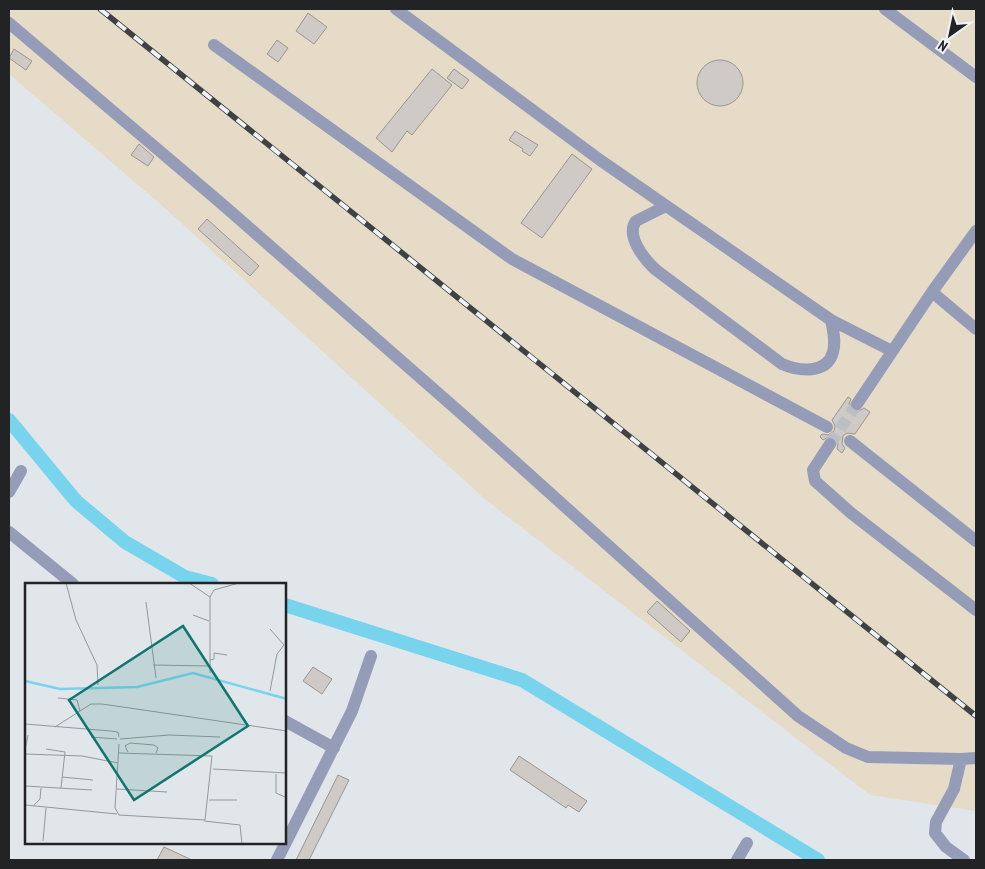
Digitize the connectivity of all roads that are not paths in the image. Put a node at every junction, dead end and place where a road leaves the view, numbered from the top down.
1 (396, 9) edge
2 (885, 9) edge
3 (9, 23) edge
4 (214, 44) dead end
5 (976, 77) edge
6 (666, 206) junction
7 (976, 231) edge
8 (932, 292) junction
9 (831, 320) junction
10 (976, 329) edge
11 (892, 351) junction
12 (857, 404) tunnel mouth
13 (827, 427) dead end
14 (850, 441) dead end
15 (830, 444) tunnel mouth
16 (21, 471) dead end
17 (9, 492) edge
18 (9, 532) edge
19 (976, 541) edge
20 (72, 583) edge
21 (976, 610) edge
22 (372, 656) dead end
23 (286, 722) edge
24 (334, 748) junction
25 (976, 758) edge
26 (962, 759) junction
27 (286, 842) edge
28 (747, 843) dead end
29 (285, 844) edge
30 (277, 860) edge
31 (737, 860) edge
32 (964, 860) edge

1 - 6 street
2 - 5 street
3 - 26 street
4 - 13 street
6 - 9 street
6 - 9 street
7 - 8 street
8 - 10 street
8 - 11 street
9 - 11 street
11 - 12 street
14 - 19 street
15 - 21 street
16 - 17 street
18 - 20 street
22 - 24 street
23 - 24 street
24 - 27 street
25 - 26 street
26 - 32 street
28 - 31 street
29 - 30 street

